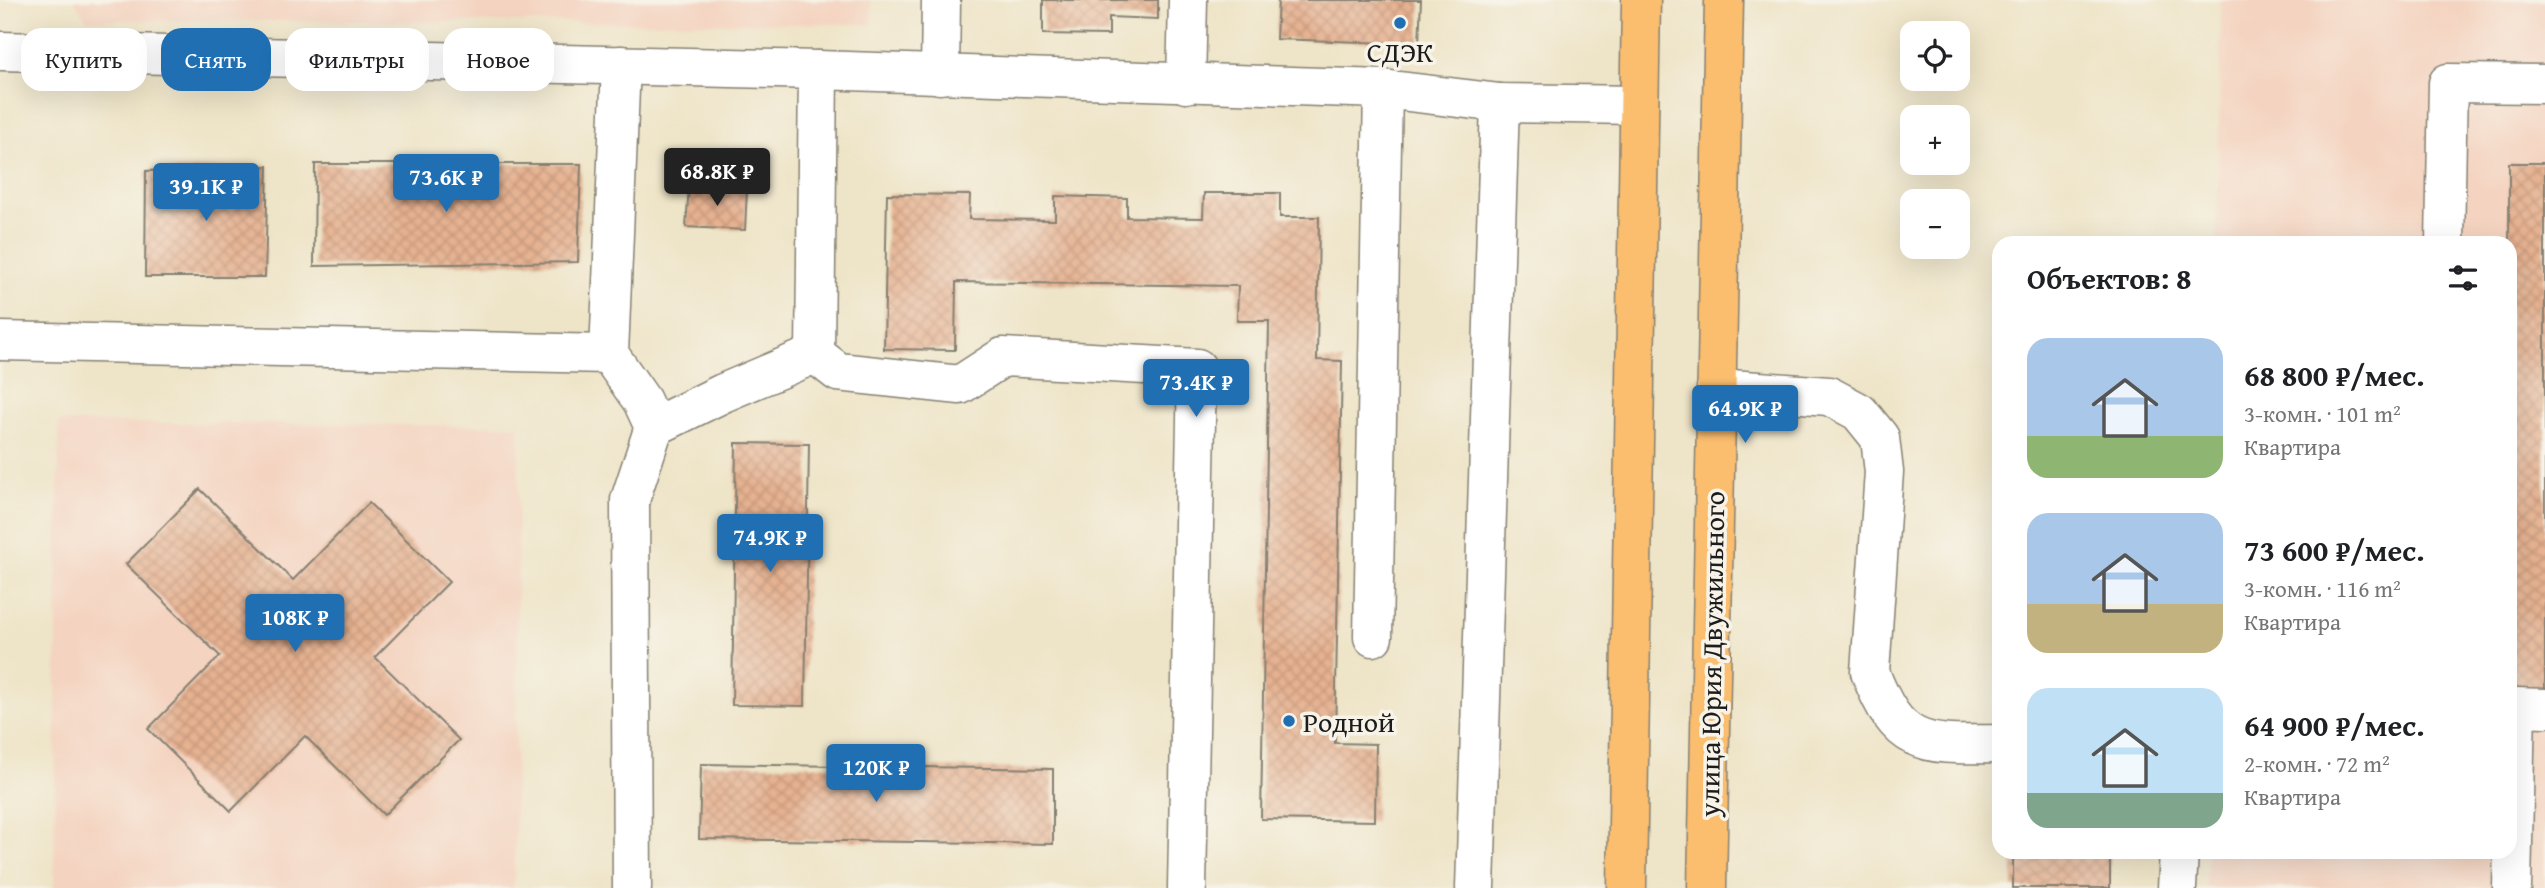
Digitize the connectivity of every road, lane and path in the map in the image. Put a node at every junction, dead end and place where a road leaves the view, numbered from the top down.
1 (941, 0) edge
2 (1188, 0) edge
3 (1641, 0) edge
4 (1724, 0) edge
5 (0, 51) edge
6 (621, 65) junction
7 (818, 70) junction
8 (940, 75) junction
9 (1186, 84) junction
10 (2545, 84) edge
11 (1383, 89) junction
12 (1500, 103) junction
13 (1639, 105) junction
14 (2445, 236) edge
15 (0, 341) edge
16 (609, 354) junction
17 (815, 354) junction
18 (1716, 388) junction
19 (654, 427) junction
20 (1373, 637) dead end
21 (2523, 707) edge
22 (1992, 744) edge
23 (2517, 806) edge
24 (2179, 859) edge
25 (2514, 859) edge
26 (632, 888) edge
27 (1187, 888) edge
28 (1475, 888) edge
29 (1627, 888) edge
30 (1707, 888) edge
31 (2177, 888) edge
32 (2512, 888) edge

1 - 8 lane
2 - 9 lane
3 - 13 main road
4 - 18 main road, улица Юрия Двужильного
5 - 6 lane
6 - 7 lane
6 - 16 lane
7 - 8 lane
7 - 17 lane
8 - 9 lane
9 - 11 lane
10 - 14 lane
11 - 12 lane
11 - 20 lane
12 - 13 lane
12 - 28 lane
13 - 29 main road
15 - 16 lane
16 - 19 lane
17 - 19 lane
17 - 27 lane
18 - 22 lane
18 - 30 main road, улица Юрия Двужильного
19 - 26 lane
21 - 23 lane
24 - 31 lane
25 - 32 lane

